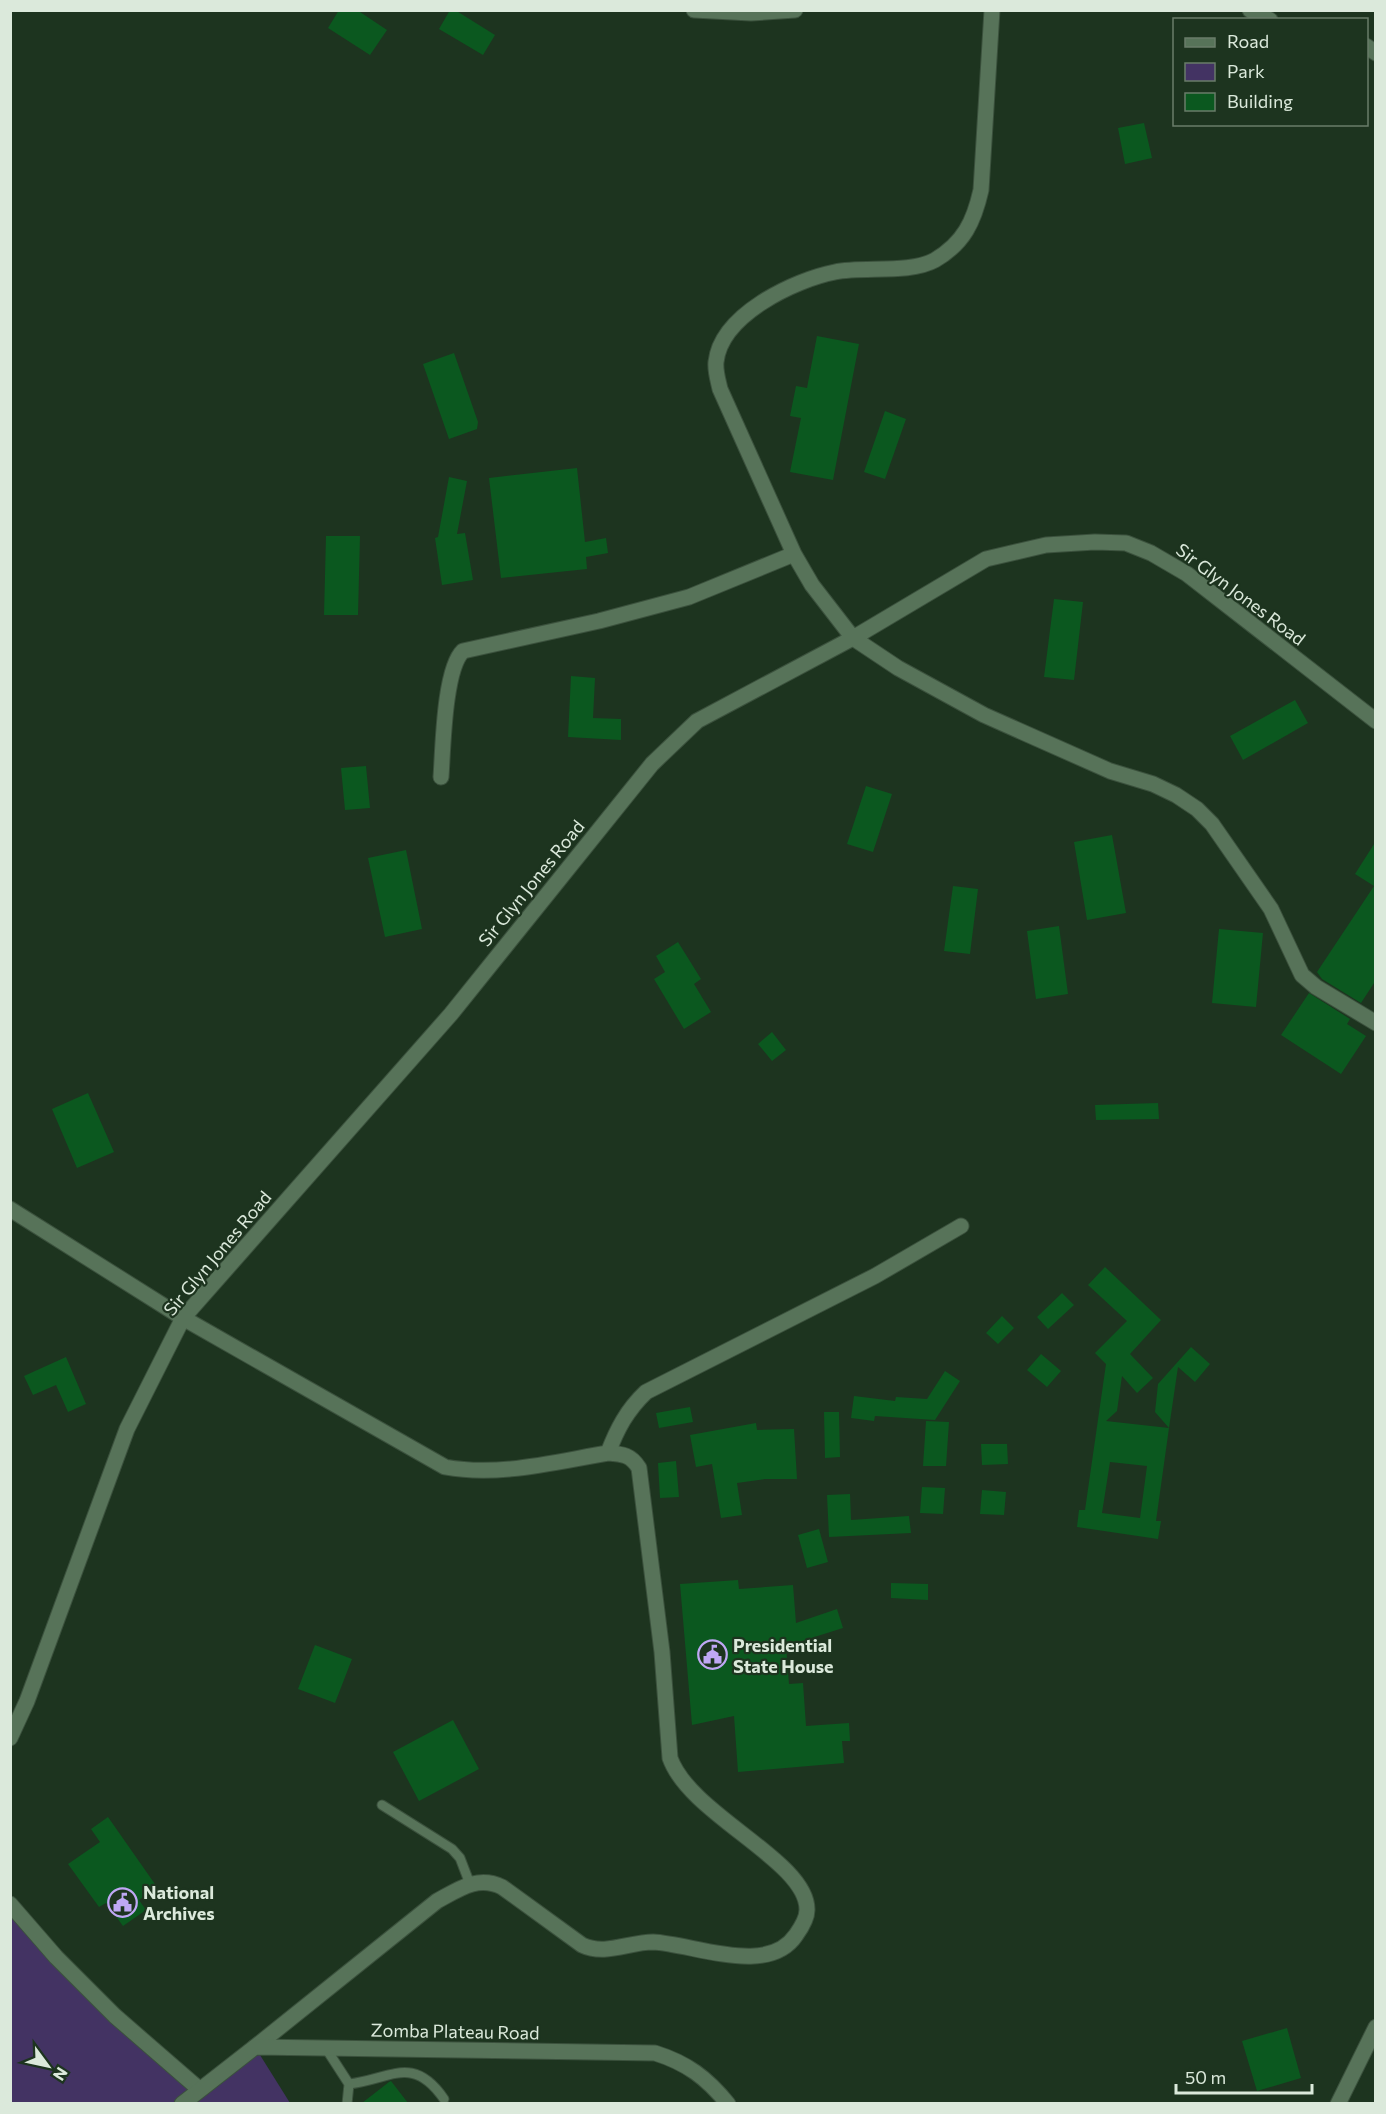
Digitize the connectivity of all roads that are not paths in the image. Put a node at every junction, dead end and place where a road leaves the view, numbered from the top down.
1 (694, 10) edge
2 (795, 10) edge
3 (992, 10) edge
4 (1250, 10) edge
5 (1266, 18) edge
6 (794, 554) junction
7 (853, 638) junction
8 (1376, 721) edge
9 (441, 777) dead end
10 (1376, 1023) edge
11 (10, 1209) edge
12 (961, 1226) dead end
13 (183, 1318) junction
14 (608, 1453) junction
15 (10, 1738) edge
16 (382, 1805) dead end
17 (470, 1884) junction
18 (10, 1904) edge
19 (1376, 2027) edge
20 (255, 2048) junction
21 (327, 2050) junction
22 (349, 2084) junction
23 (199, 2089) junction
24 (444, 2099) dead end
25 (182, 2103) edge
26 (347, 2103) edge
27 (728, 2103) edge
28 (1338, 2103) edge

1 - 2 street
3 - 6 street
4 - 5 street
6 - 7 street
6 - 9 street
7 - 8 street, Sir Glyn Jones Road
7 - 10 street
7 - 13 street, Sir Glyn Jones Road
11 - 13 street
12 - 14 street
13 - 14 street
13 - 15 street, Sir Glyn Jones Road
14 - 17 street
16 - 17 lane
17 - 20 street
18 - 23 street
19 - 28 street
20 - 21 street, Zomba Plateau Road
20 - 23 street
21 - 22 lane
21 - 27 street, Zomba Plateau Road
22 - 24 lane
22 - 26 lane
23 - 25 street

